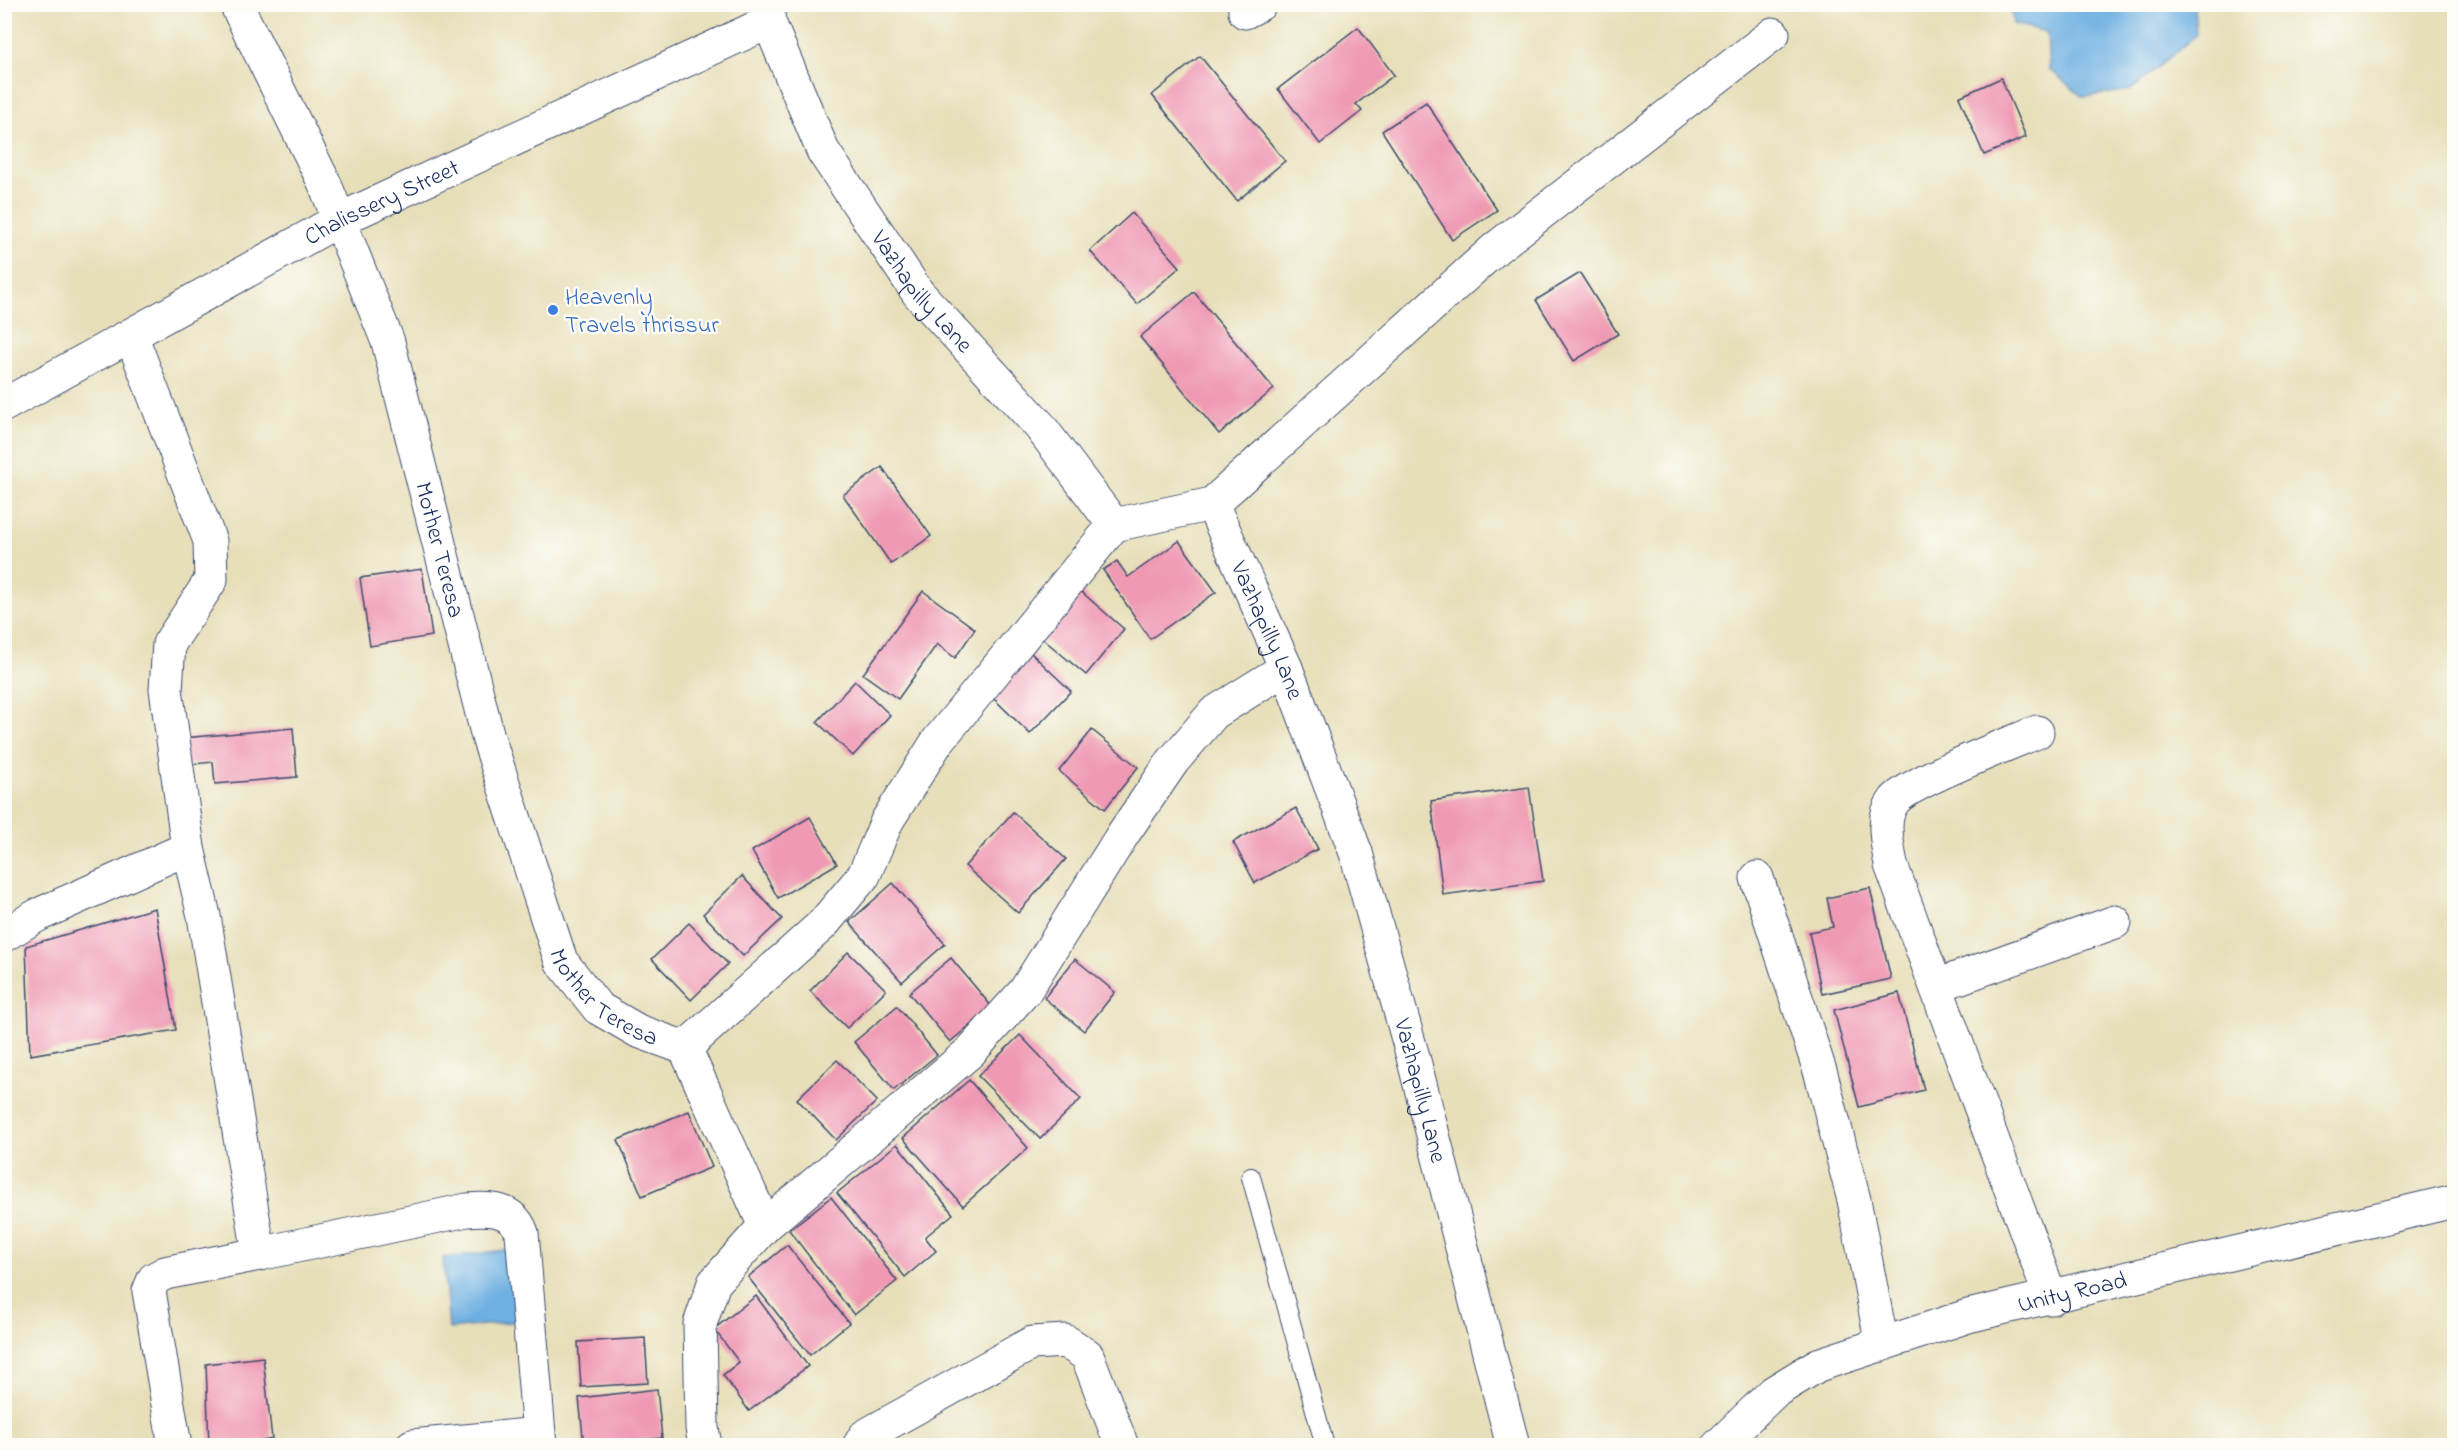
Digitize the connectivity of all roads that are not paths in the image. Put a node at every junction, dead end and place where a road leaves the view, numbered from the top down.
1 (236, 4) edge
2 (768, 13) edge
3 (1773, 34) dead end
4 (339, 220) junction
5 (131, 335) junction
6 (4, 405) edge
7 (1212, 504) junction
8 (1114, 525) junction
9 (1286, 668) junction
10 (2037, 732) dead end
11 (188, 848) junction
12 (1756, 878) dead end
13 (2115, 922) dead end
14 (4, 934) edge
15 (1936, 986) junction
16 (685, 1048) junction
17 (1251, 1177) dead end
18 (2454, 1201) edge
19 (765, 1226) junction
20 (259, 1254) junction
21 (2051, 1298) junction
22 (1882, 1345) junction
23 (539, 1440) edge
24 (175, 1446) edge
25 (412, 1446) edge
26 (705, 1446) edge
27 (859, 1446) edge
28 (1122, 1446) edge
29 (1325, 1446) edge
30 (1513, 1446) edge
31 (1718, 1446) edge

1 - 4 street, Mother Teresa
2 - 4 street, Chalissery Street
2 - 8 street, Vazhapilly Lane
3 - 7 street
4 - 5 street, Chalissery Street
4 - 16 street, Mother Teresa
5 - 6 street, Chalissery Street
5 - 11 street
7 - 8 street
7 - 9 street, Vazhapilly Lane
8 - 16 street
9 - 19 street
9 - 30 street, Vazhapilly Lane
10 - 15 street
11 - 14 street
11 - 20 street
12 - 22 street
13 - 15 street
15 - 21 street
16 - 19 street
17 - 29 lane
18 - 21 street, Unity Road
19 - 26 street
20 - 23 street
20 - 24 street
21 - 22 street, Unity Road
22 - 31 street, Unity Road
23 - 25 street
27 - 28 street

